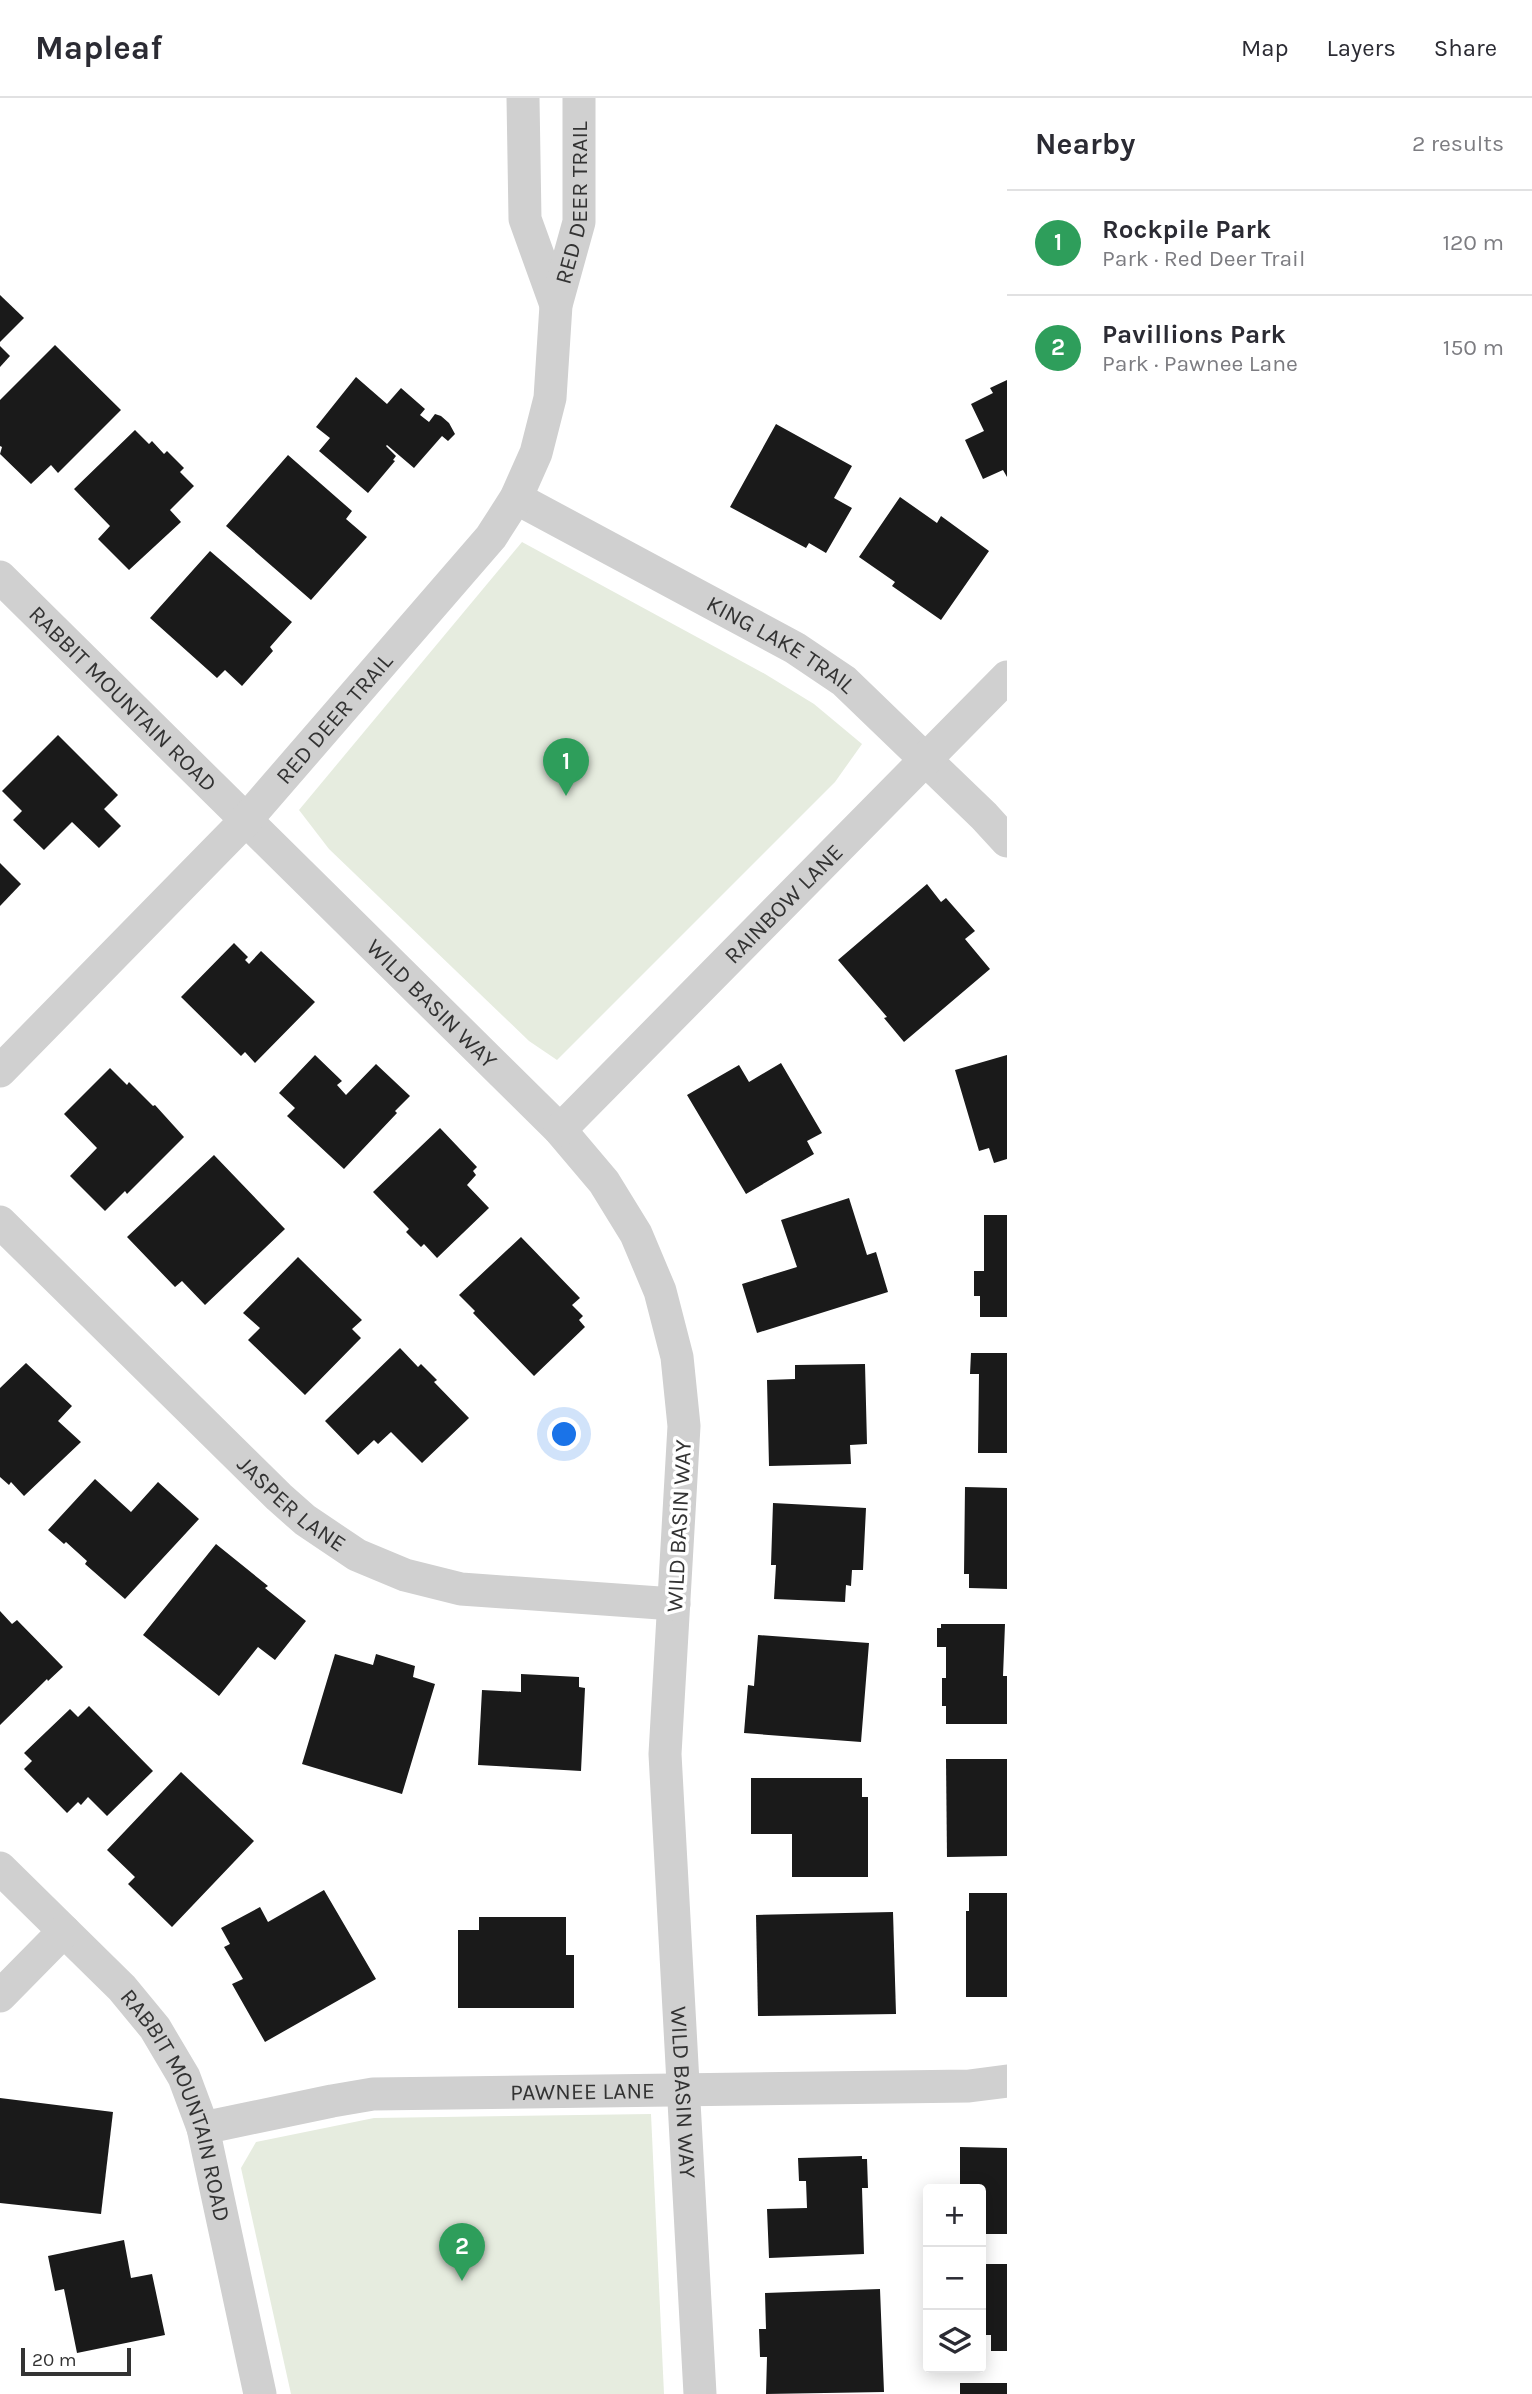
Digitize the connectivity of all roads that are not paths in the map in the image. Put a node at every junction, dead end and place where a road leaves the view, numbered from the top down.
1 (523, 98) edge
2 (579, 98) edge
3 (556, 305) junction
4 (516, 498) junction
5 (0, 577) edge
6 (1007, 677) edge
7 (926, 759) junction
8 (246, 820) junction
9 (1007, 841) edge
10 (0, 1071) edge
11 (560, 1130) junction
12 (0, 1222) edge
13 (674, 1604) junction
14 (0, 1868) edge
15 (64, 1931) junction
16 (0, 1996) edge
17 (1007, 2081) edge
18 (683, 2090) junction
19 (203, 2128) junction
20 (260, 2394) edge
21 (700, 2394) edge

1 - 3 street, RED DEER TRAIL
2 - 3 street, RED DEER TRAIL
3 - 4 street, RED DEER TRAIL
4 - 7 street, KING LAKE TRAIL
4 - 8 street, RED DEER TRAIL
5 - 8 street, RABBIT MOUNTAIN ROAD
6 - 7 street, RAINBOW LANE
7 - 9 street, KING LAKE TRAIL
7 - 11 street, RAINBOW LANE
8 - 10 street, RED DEER TRAIL
8 - 11 street, WILD BASIN WAY
11 - 13 street, WILD BASIN WAY
12 - 13 street, JASPER LANE
13 - 18 street, WILD BASIN WAY
14 - 15 street, RABBIT MOUNTAIN ROAD
15 - 16 street
15 - 19 street, RABBIT MOUNTAIN ROAD
17 - 18 street, PAWNEE LANE
18 - 19 street, PAWNEE LANE
18 - 21 street, WILD BASIN WAY
19 - 20 street, RABBIT MOUNTAIN ROAD

